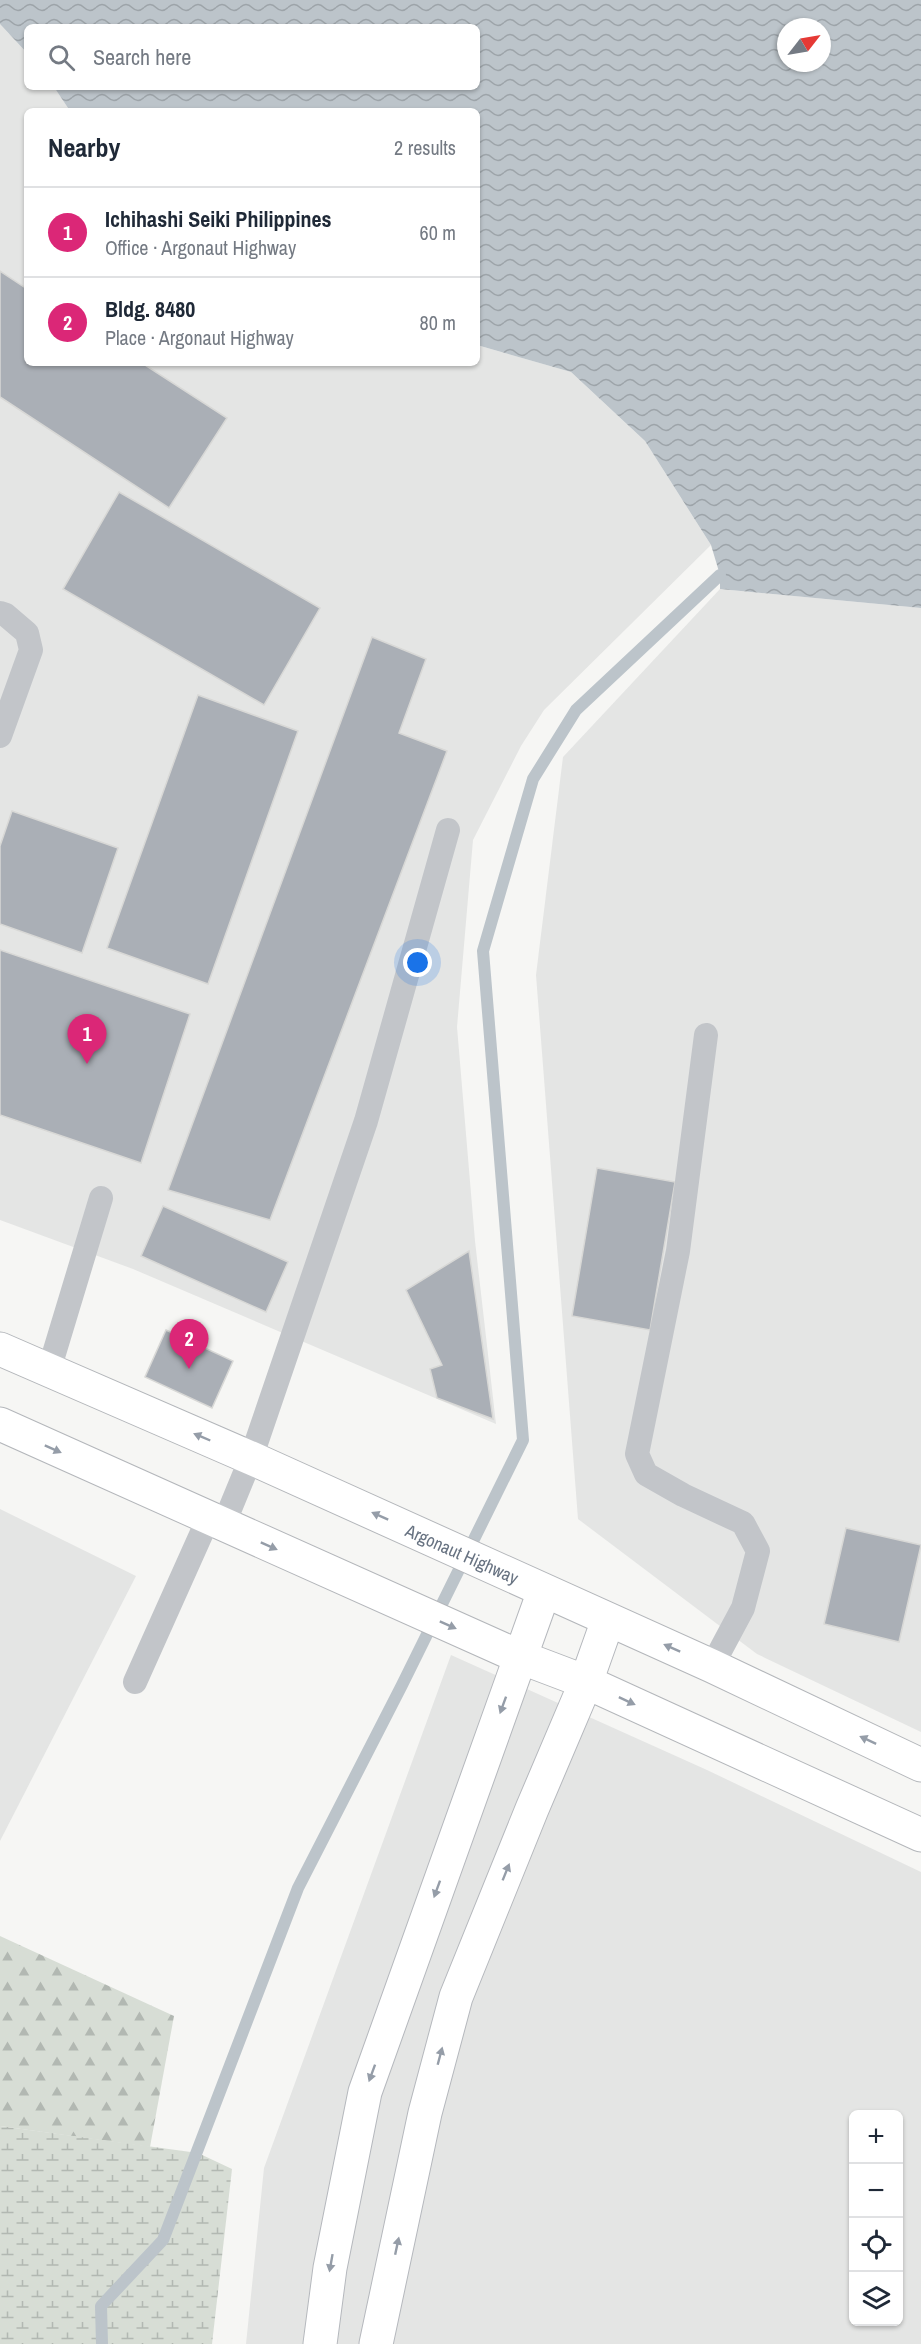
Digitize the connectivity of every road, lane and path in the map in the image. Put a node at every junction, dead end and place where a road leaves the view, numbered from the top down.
1 (0, 613) edge
2 (0, 736) edge
3 (448, 830) dead end
4 (706, 1035) dead end
5 (101, 1198) dead end
6 (0, 1349) edge
7 (49, 1370) junction
8 (0, 1424) edge
9 (251, 1458) junction
10 (215, 1522) junction
11 (544, 1591) junction
12 (608, 1620) junction
13 (520, 1657) junction
14 (712, 1666) junction
15 (135, 1682) dead end
16 (586, 1682) junction
17 (921, 1765) edge
18 (921, 1835) edge
19 (320, 2344) edge
20 (376, 2344) edge

1 - 2 lane
3 - 9 lane
4 - 14 lane
5 - 7 lane
6 - 7 main road, Argonaut Highway
9 -> 7 main road, Argonaut Highway
8 -> 10 main road
9 - 10 lane
11 -> 9 main road, Argonaut Highway
10 -> 13 main road
10 - 15 lane
11 - 12 main road, Argonaut Highway
11 - 13 main road
14 -> 12 main road, Argonaut Highway
12 - 16 main road
13 - 16 main road
13 -> 19 main road
17 -> 14 main road, Argonaut Highway
16 -> 18 main road
20 -> 16 main road

